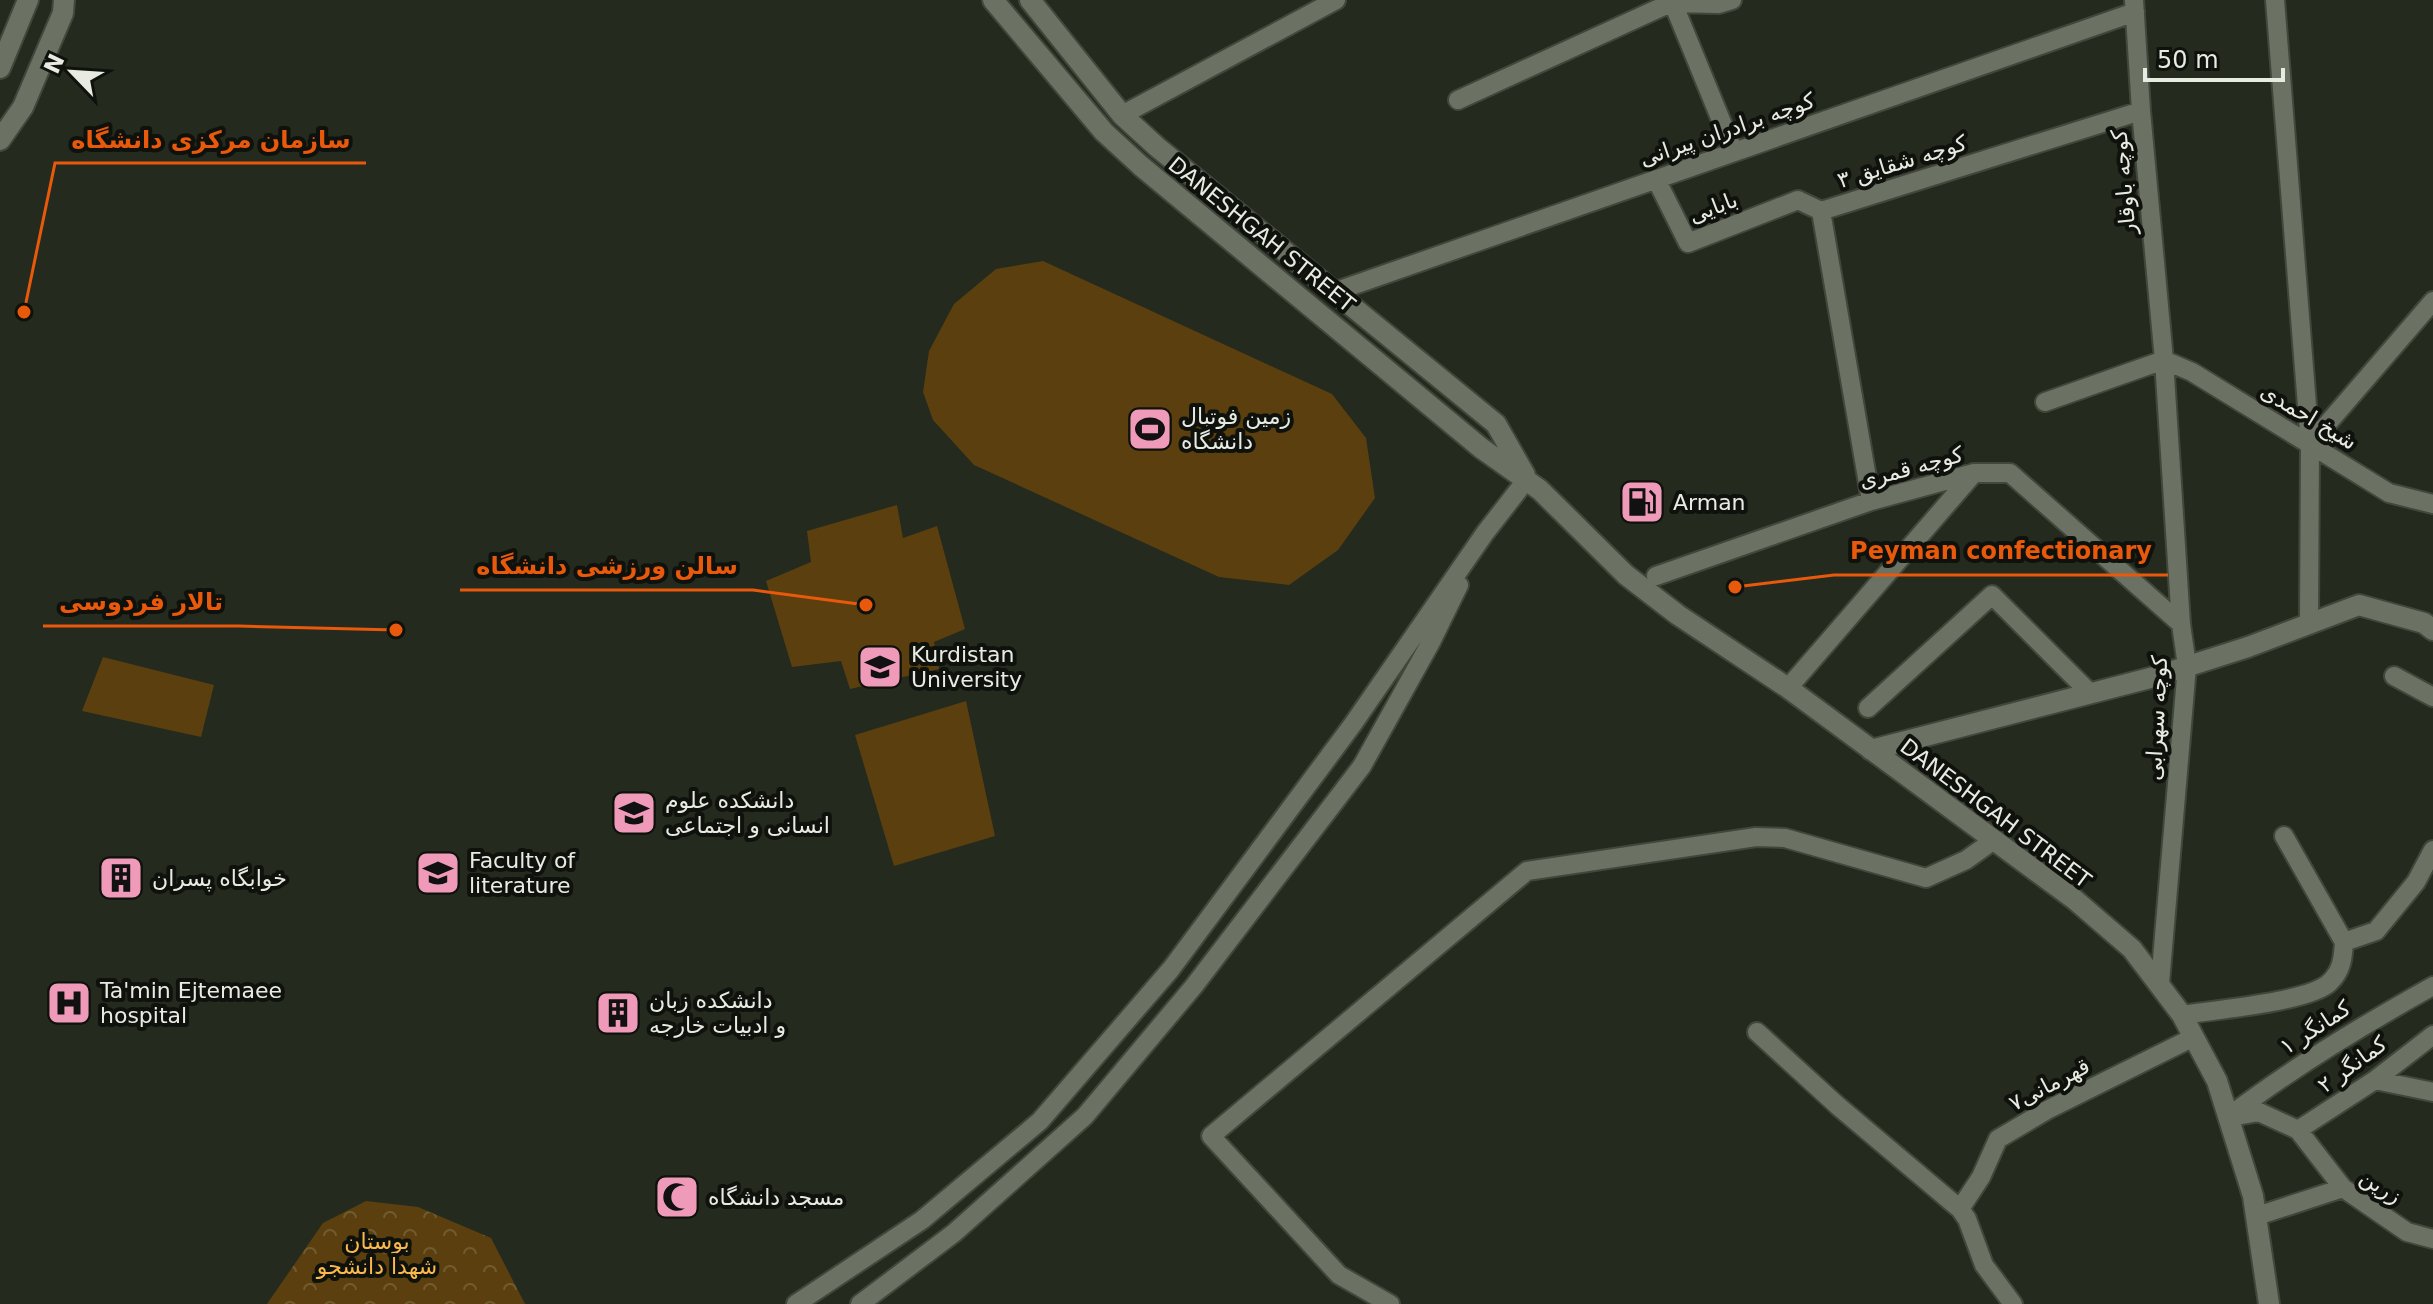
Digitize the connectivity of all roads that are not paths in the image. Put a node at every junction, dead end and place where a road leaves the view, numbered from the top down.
1 (28, 0) edge
2 (64, 0) edge
3 (993, 0) edge
4 (1030, 0) edge
5 (1336, 0) edge
6 (1732, 0) edge
7 (2275, 0) edge
8 (1675, 2) edge
9 (2134, 6) edge
10 (0, 68) edge
11 (1458, 100) dead end
12 (2141, 111) junction
13 (1122, 115) junction
14 (0, 140) edge
15 (1734, 152) junction
16 (1656, 179) junction
17 (1821, 211) junction
18 (1334, 292) junction
19 (2433, 301) edge
20 (2164, 360) junction
21 (2045, 402) dead end
22 (2310, 444) junction
23 (1974, 473) junction
24 (1527, 479) junction
25 (1871, 501) junction
26 (2433, 504) edge
27 (1485, 533) junction
28 (1656, 576) dead end
29 (2309, 622) junction
30 (2181, 624) junction
31 (2433, 630) edge
32 (2187, 666) junction
33 (2394, 676) dead end
34 (1788, 688) junction
35 (2090, 693) junction
36 (2433, 697) edge
37 (1868, 708) dead end
38 (1871, 750) junction
39 (2284, 836) dead end
40 (1994, 840) junction
41 (2433, 850) edge
42 (2344, 942) junction
43 (1171, 969) junction
44 (2160, 983) junction
45 (1194, 986) junction
46 (2433, 986) edge
47 (2182, 1015) junction
48 (1757, 1032) dead end
49 (2433, 1035) edge
50 (2194, 1037) junction
51 (2375, 1080) junction
52 (2433, 1092) edge
53 (2228, 1117) junction
54 (2298, 1130) junction
55 (2343, 1188) junction
56 (1960, 1209) junction
57 (2257, 1216) junction
58 (2433, 1239) edge
59 (796, 1304) edge
60 (860, 1304) edge
61 (1390, 1304) edge
62 (2013, 1304) edge
63 (2269, 1304) edge

1 - 10 street
2 - 14 street
3 - 24 street, DANESHGAH STREET
4 - 13 street, DANESHGAH STREET
5 - 13 street
6 - 8 street
7 - 22 street
8 - 11 street
8 - 15 street
9 - 12 street, کوچه باوقار
9 - 15 street, کوچه برادران پیرانی
12 - 17 street, کوچه شقایق ۳
12 - 20 street, کوچه باوقار
13 - 18 street, DANESHGAH STREET
15 - 16 street, کوچه برادران پیرانی
16 - 17 street, بابایی
16 - 18 street, کوچه برادران پیرانی
17 - 25 street, کوچه شقایق ۳
18 - 24 street, DANESHGAH STREET
19 - 22 street
20 - 21 street
20 - 22 street, شیخ احمدی
20 - 30 street, کوچه سهرابی
22 - 26 street, شیخ احمدی
22 - 29 street
23 - 25 street, کوچه قمری
23 - 30 street, کوچه قمری
23 - 34 street
24 - 27 street
24 - 34 street, DANESHGAH STREET
25 - 28 street, کوچه قمری
27 - 43 street
27 - 45 street
29 - 31 street
29 - 32 street
30 - 32 street, کوچه سهرابی
32 - 35 street
32 - 44 street, کوچه سهرابی
33 - 36 street
34 - 38 street, DANESHGAH STREET
35 - 37 street
35 - 38 street
38 - 40 street, DANESHGAH STREET
39 - 42 street
40 - 44 street, DANESHGAH STREET
40 - 61 street
41 - 42 street
42 - 47 street
43 - 45 street
43 - 59 street
44 - 47 street, DANESHGAH STREET
45 - 60 street
46 - 53 street, کمانگر ۱
47 - 50 street, DANESHGAH STREET
48 - 56 street
49 - 51 street, کمانگر ۲
50 - 53 street, DANESHGAH STREET
50 - 56 street, قهرمانی۷
51 - 52 street
51 - 54 street, کمانگر ۲
53 - 54 street
53 - 57 street, DANESHGAH STREET
54 - 55 street
55 - 57 street, زرین
55 - 58 street, زرین
56 - 62 street
57 - 63 street, DANESHGAH STREET

